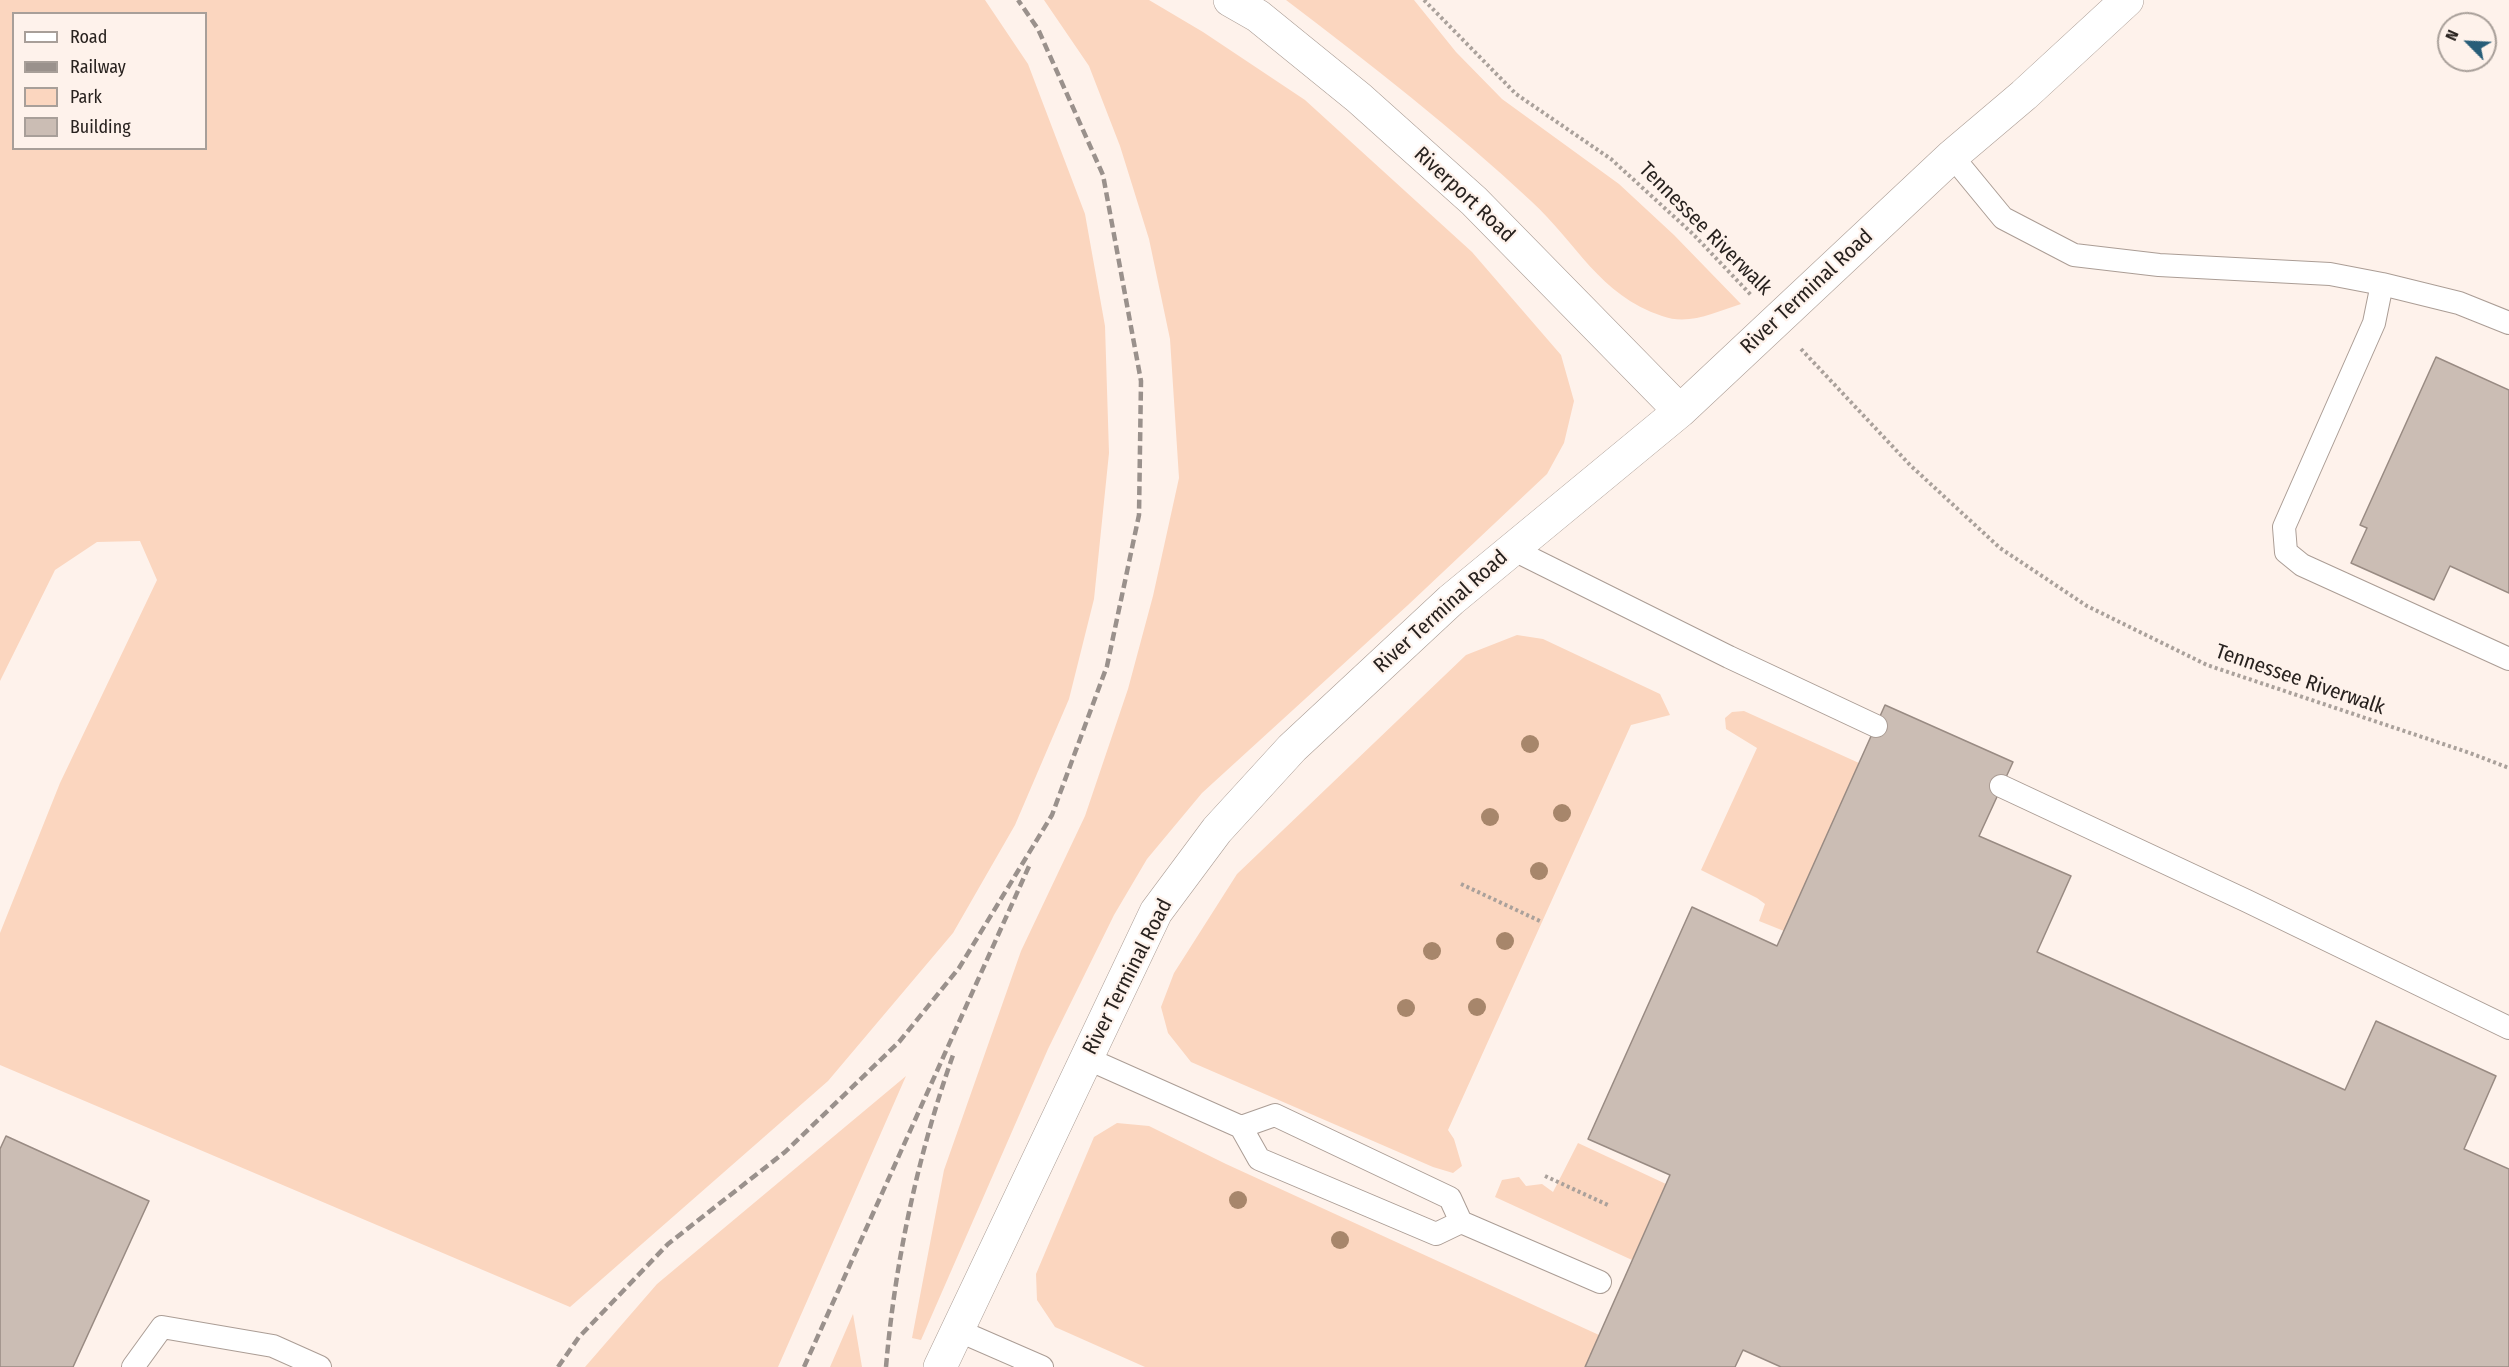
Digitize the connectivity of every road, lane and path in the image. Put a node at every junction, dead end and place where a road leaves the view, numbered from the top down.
1 (1230, 0) edge
2 (1424, 0) edge
3 (2127, 0) edge
4 (1952, 156) junction
5 (2382, 284) junction
6 (1775, 322) junction
7 (2509, 323) edge
8 (1680, 411) junction
9 (1512, 549) junction
10 (2509, 659) edge
11 (1876, 726) dead end
12 (2509, 768) edge
13 (2001, 786) dead end
14 (1461, 884) dead end
15 (1542, 922) dead end
16 (2509, 1028) edge
17 (1086, 1058) junction
18 (1241, 1127) junction
19 (1545, 1176) dead end
20 (1610, 1206) dead end
21 (1461, 1222) junction
22 (1600, 1282) dead end
23 (957, 1330) junction
24 (133, 1367) edge
25 (320, 1367) edge
26 (940, 1367) edge
27 (1042, 1367) edge

1 - 8 street, Riverport Road
2 - 6 path, Tennessee Riverwalk
3 - 4 street, River Terminal Road
4 - 5 lane
4 - 6 street, River Terminal Road
5 - 7 lane
5 - 10 lane
6 - 8 street, River Terminal Road
6 - 12 path, Tennessee Riverwalk
8 - 9 street, River Terminal Road
9 - 11 lane
9 - 17 street, River Terminal Road
13 - 16 lane
14 - 15 path
17 - 18 lane
17 - 23 street, River Terminal Road
18 - 21 lane
18 - 21 lane
19 - 20 path
21 - 22 lane
23 - 26 street, River Terminal Road
23 - 27 lane
24 - 25 lane

